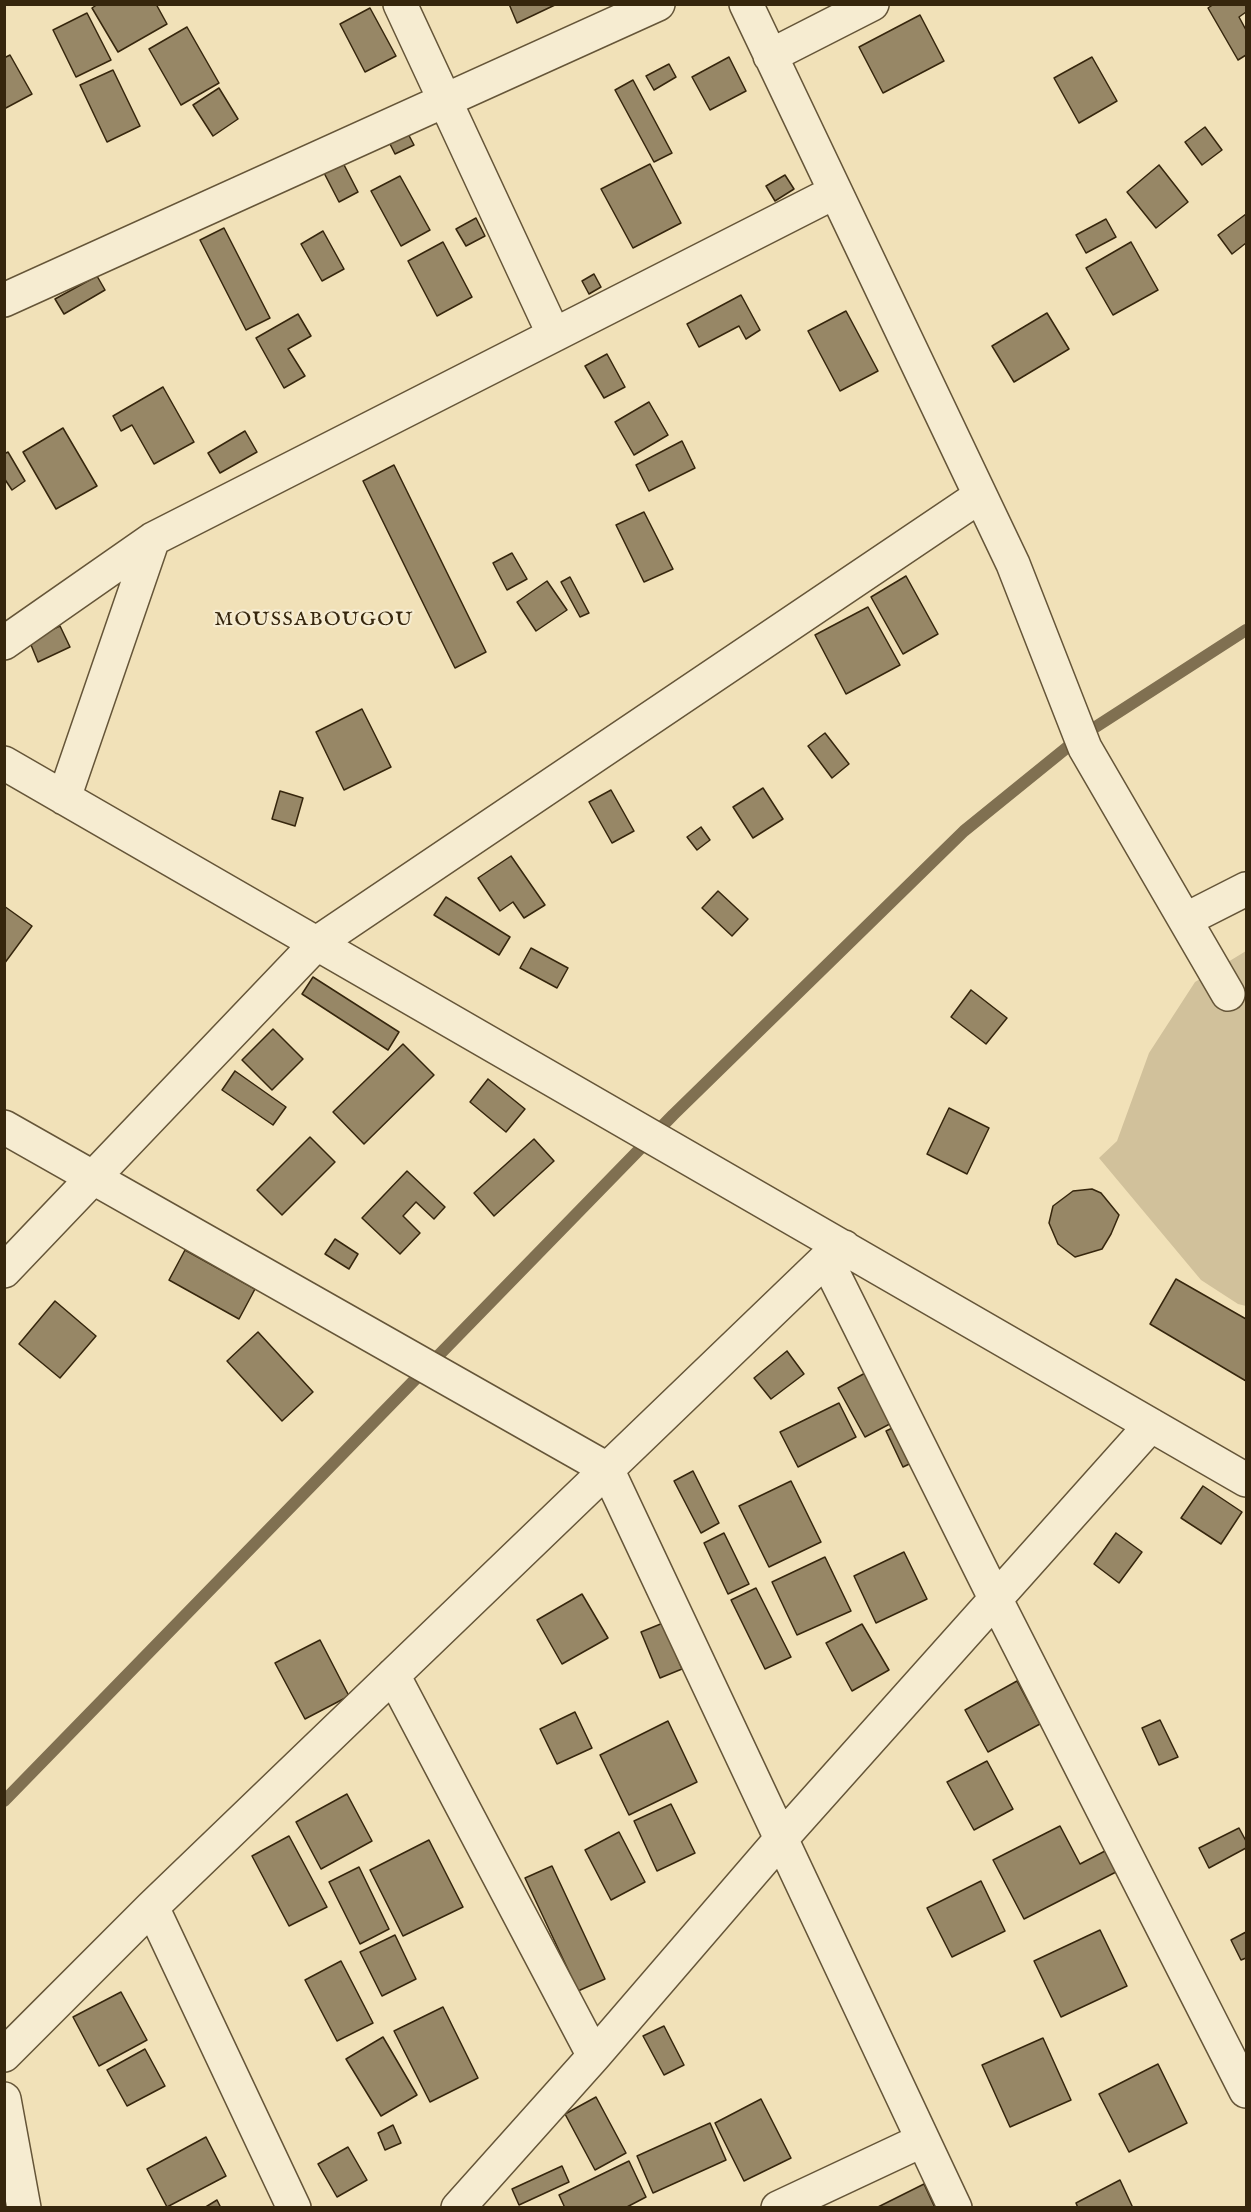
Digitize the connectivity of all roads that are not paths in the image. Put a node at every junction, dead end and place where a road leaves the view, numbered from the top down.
1 (400, 4) edge
2 (658, 4) edge
3 (746, 4) edge
4 (872, 4) edge
5 (770, 56) junction
6 (445, 100) junction
7 (835, 192) junction
8 (4, 300) edge
9 (554, 335) junction
10 (980, 496) junction
11 (153, 539) junction
12 (4, 643) edge
13 (4, 763) edge
14 (64, 798) junction
15 (1246, 889) edge
16 (1185, 920) junction
17 (317, 943) junction
18 (1228, 994) dead end
19 (4, 1127) edge
20 (93, 1177) junction
21 (835, 1253) junction
22 (4, 1271) edge
23 (1151, 1425) junction
24 (607, 1469) junction
25 (1246, 1480) edge
26 (995, 1598) junction
27 (393, 1675) junction
28 (781, 1839) junction
29 (152, 1907) junction
30 (4, 2055) edge
31 (594, 2056) junction
32 (1246, 2091) edge
33 (4, 2099) edge
34 (923, 2140) junction
35 (24, 2208) edge
36 (294, 2208) edge
37 (458, 2208) edge
38 (778, 2208) edge
39 (955, 2208) edge

1 - 6 street
2 - 6 street
3 - 5 street
4 - 5 street
5 - 7 street
6 - 8 street
6 - 9 street
7 - 9 street
7 - 10 street
9 - 11 street
10 - 16 street
10 - 17 street
11 - 12 street
11 - 14 street
13 - 14 street
14 - 17 street
15 - 16 street
16 - 18 street
17 - 20 street
17 - 21 street
19 - 20 street
20 - 22 street
20 - 24 street
21 - 23 street
21 - 24 street
21 - 26 street
23 - 25 street
23 - 26 street
24 - 27 street
24 - 28 street
26 - 28 street
26 - 32 street
27 - 29 street
27 - 31 street
28 - 31 street
28 - 34 street
29 - 30 street
29 - 36 street
31 - 37 street
33 - 35 street
34 - 38 street
34 - 39 street

